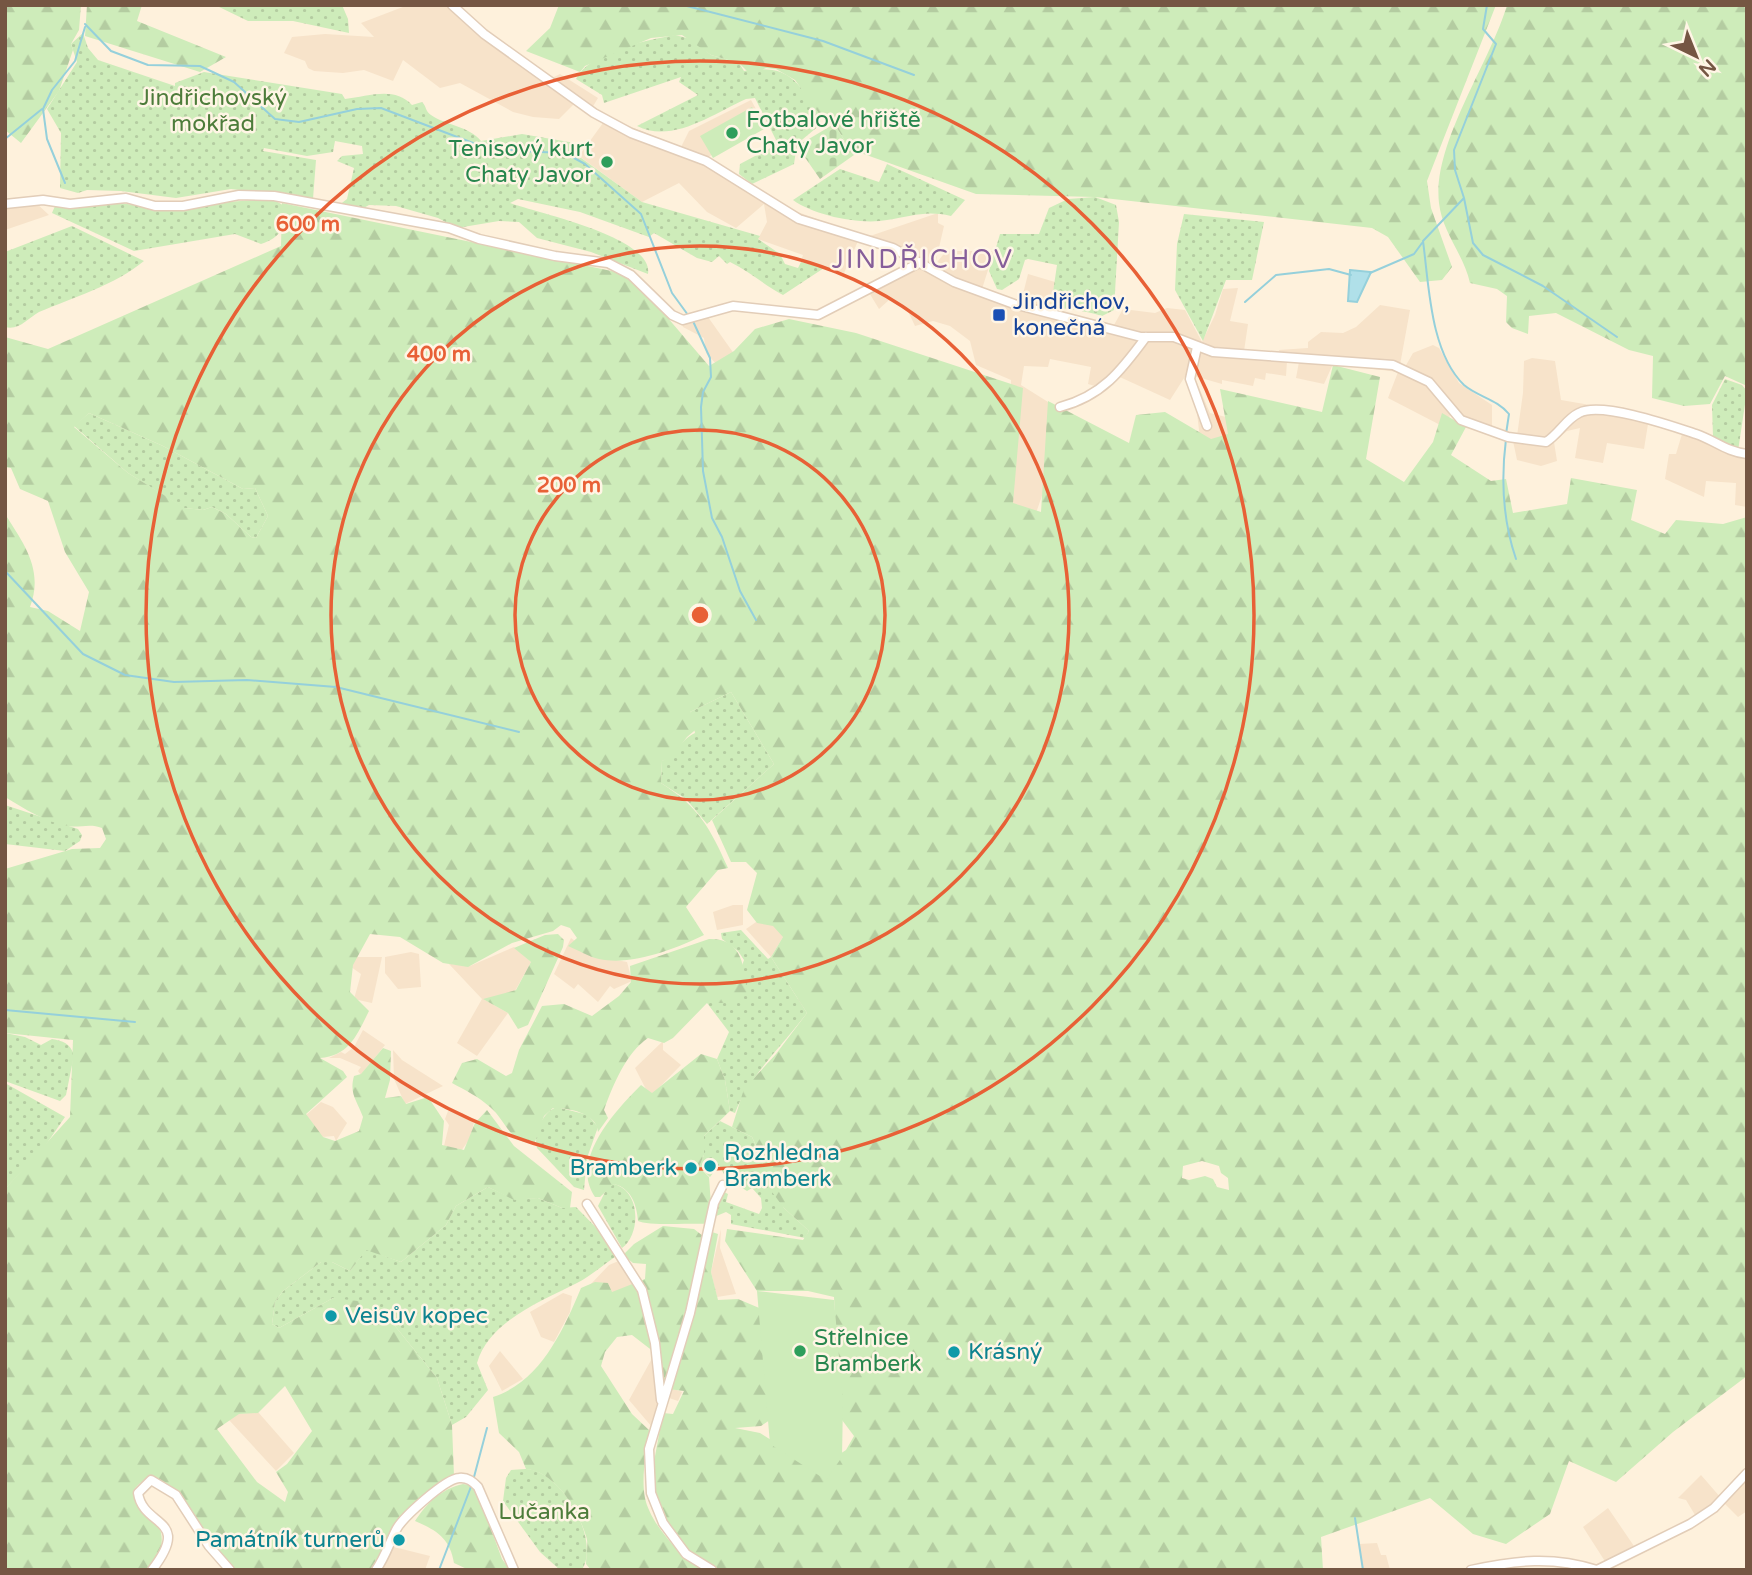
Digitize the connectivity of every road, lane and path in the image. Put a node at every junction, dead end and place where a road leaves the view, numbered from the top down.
1 (452, 5) edge
2 (5, 204) edge
3 (921, 262) junction
4 (1146, 337) junction
5 (1197, 347) junction
6 (1060, 407) dead end
7 (1207, 426) dead end
8 (1747, 454) edge
9 (723, 1185) dead end
10 (587, 1204) dead end
11 (661, 1407) junction
12 (1747, 1473) edge
13 (152, 1570) edge
14 (230, 1570) edge
15 (376, 1570) edge
16 (514, 1570) edge
17 (712, 1570) edge
18 (1471, 1570) edge

1 - 3 street
2 - 3 street
3 - 4 street
4 - 5 street
4 - 6 street
5 - 7 street
5 - 8 street
9 - 11 street
10 - 11 street
11 - 17 street
12 - 18 street
13 - 14 street
15 - 16 street

